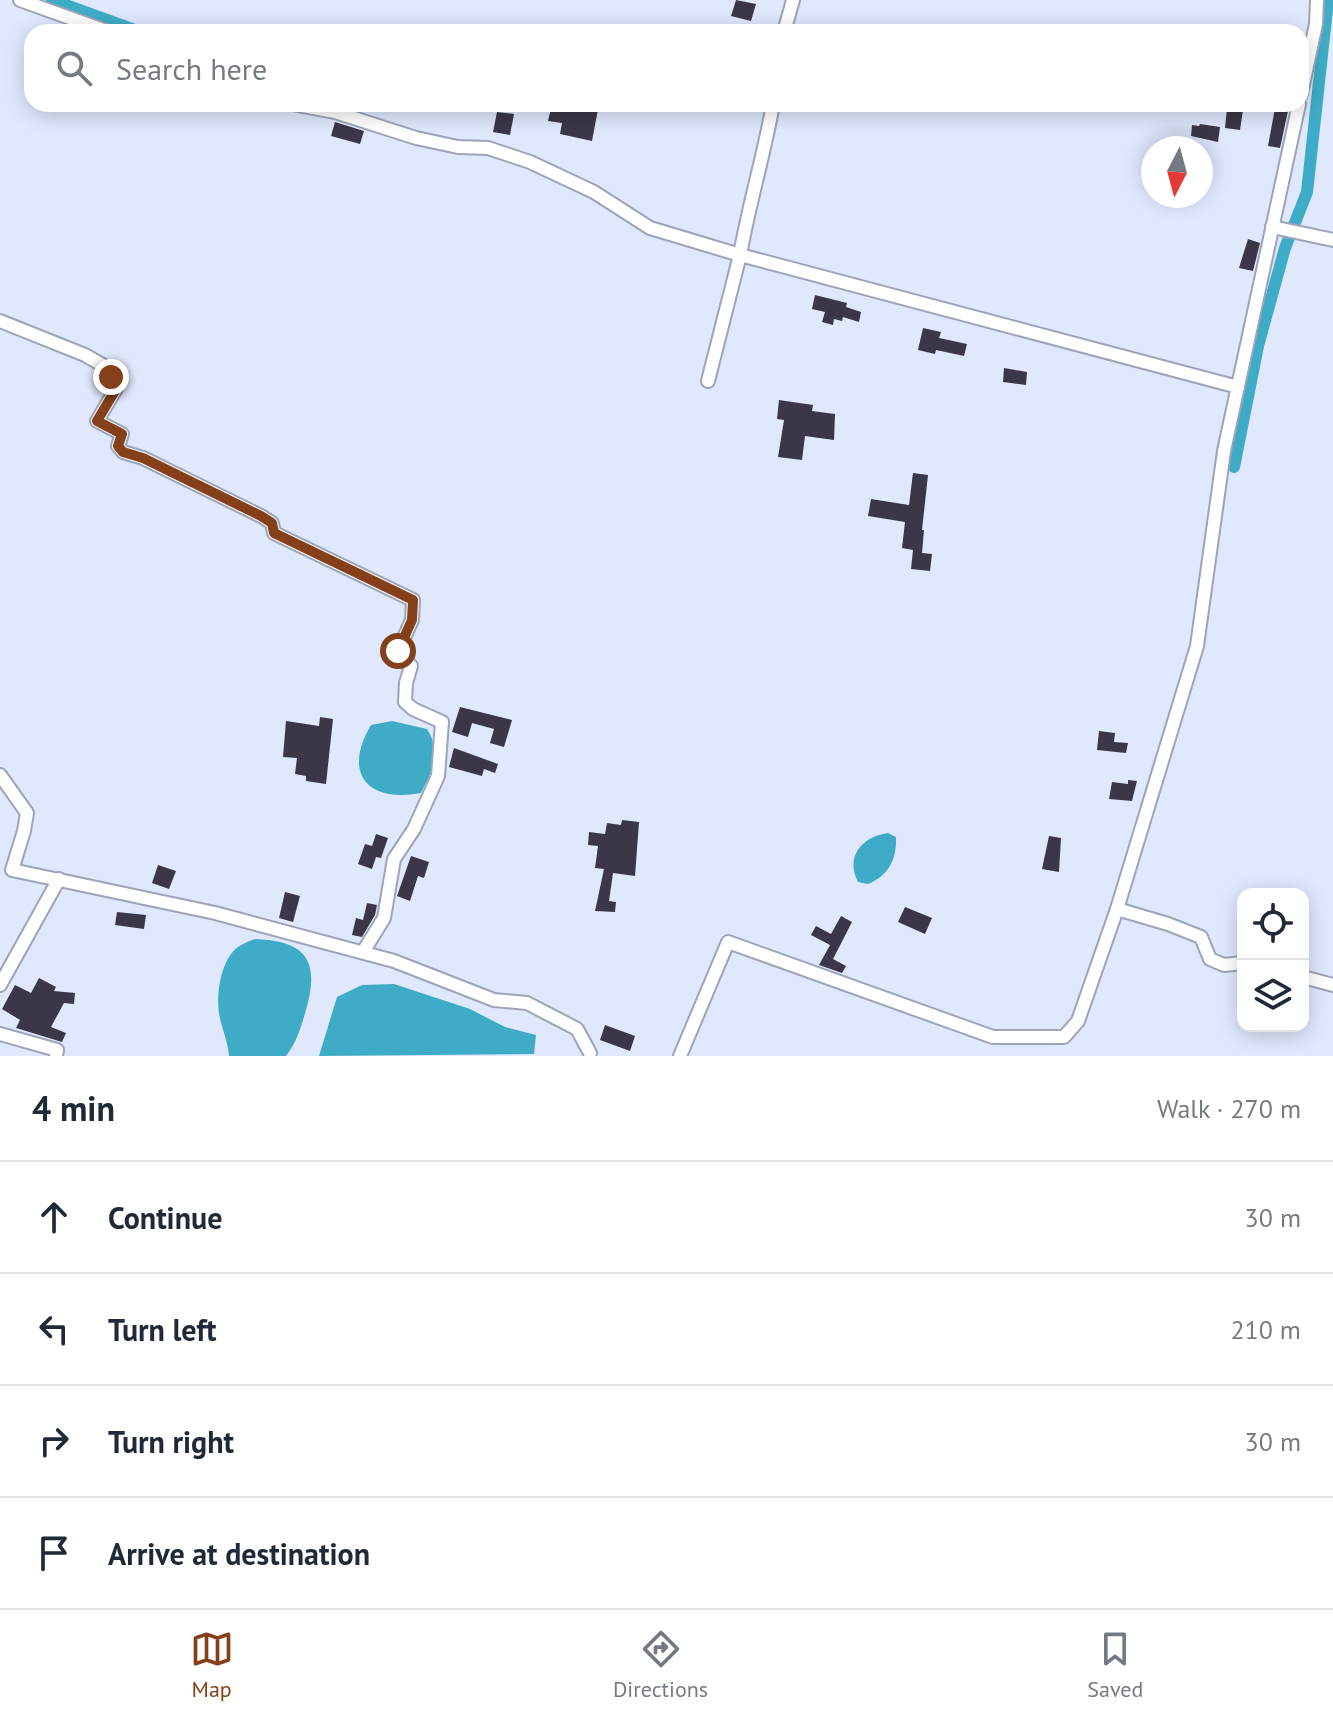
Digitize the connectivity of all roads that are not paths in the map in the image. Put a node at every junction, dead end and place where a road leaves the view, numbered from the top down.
1 (20, 0) edge
2 (793, 0) edge
3 (1317, 0) edge
4 (87, 24) edge
5 (786, 24) edge
6 (1309, 57) edge
7 (335, 112) edge
8 (772, 112) edge
9 (1298, 112) edge
10 (1278, 229) junction
11 (1333, 240) edge
12 (740, 255) junction
13 (0, 321) edge
14 (708, 381) dead end
15 (1238, 387) junction
16 (0, 775) edge
17 (59, 879) junction
18 (1117, 909) junction
19 (363, 952) junction
20 (1237, 964) edge
21 (1309, 979) edge
22 (0, 985) edge
23 (1333, 985) edge
24 (0, 1034) edge
25 (593, 1055) edge
26 (56, 1056) edge
27 (680, 1056) edge

1 - 4 street
2 - 5 street
3 - 6 street
7 - 12 street
8 - 12 street
9 - 10 street
10 - 11 street
10 - 15 street
12 - 14 street
12 - 15 street
13 - 19 street
15 - 18 street
16 - 17 street
17 - 19 street
17 - 22 street
18 - 20 street
18 - 27 street
19 - 25 street
21 - 23 street
24 - 26 street

